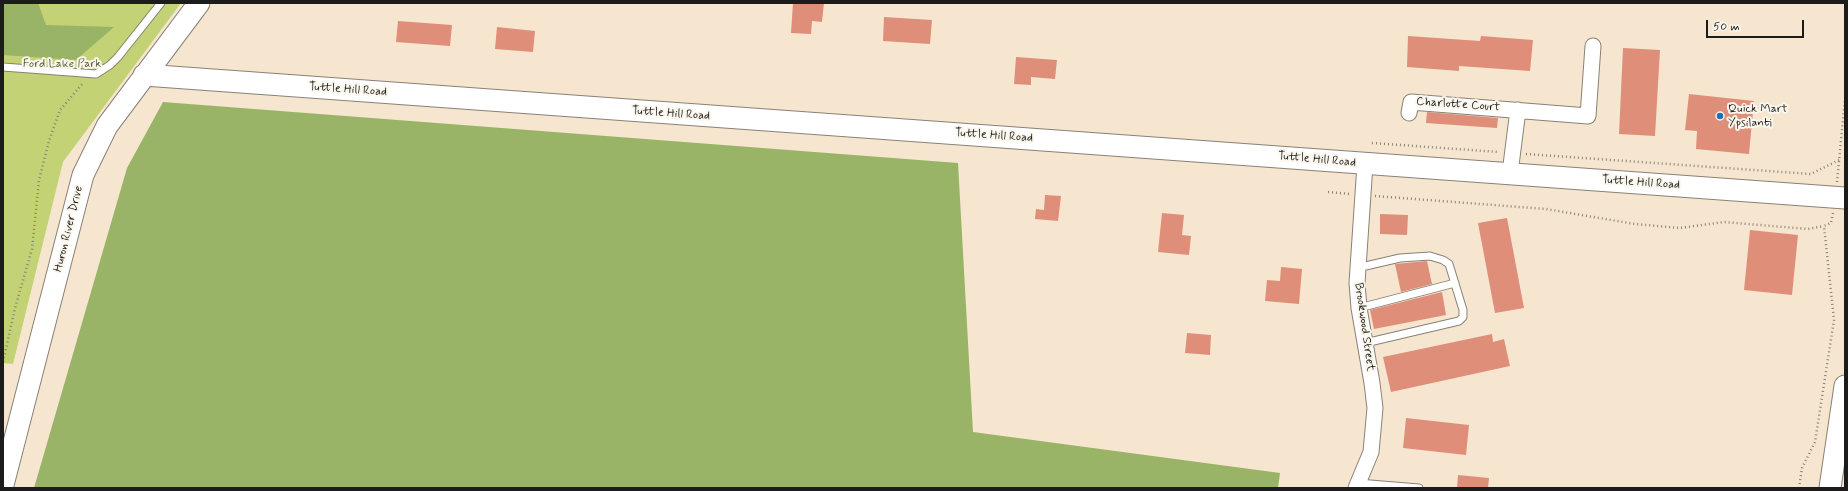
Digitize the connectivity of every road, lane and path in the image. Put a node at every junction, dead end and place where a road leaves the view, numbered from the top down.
1 (161, 3) edge
2 (199, 3) edge
3 (1593, 46) dead end
4 (3, 67) edge
5 (92, 74) junction
6 (144, 75) junction
7 (1845, 99) edge
8 (1518, 110) junction
9 (1409, 113) dead end
10 (1372, 143) dead end
11 (1839, 160) junction
12 (1511, 163) junction
13 (1365, 164) junction
14 (1328, 192) dead end
15 (1363, 196) junction
16 (1840, 197) edge
17 (1824, 226) junction
18 (1357, 268) junction
19 (1455, 283) junction
20 (1359, 308) junction
21 (1365, 343) junction
22 (3, 362) edge
23 (1844, 394) edge
24 (3, 485) edge
25 (1357, 486) edge
26 (1419, 488) edge
27 (1799, 488) edge
28 (1830, 488) edge

1 - 5 lane
2 - 6 main road, Huron River Drive
3 - 8 street, Charlotte Court
4 - 5 lane
5 - 22 path
6 - 13 main road, Tuttle Hill Road
6 - 24 main road, Huron River Drive
7 - 11 path
8 - 9 street, Charlotte Court
8 - 12 street, Charlotte Court
10 - 12 path
11 - 12 path
11 - 16 path
12 - 13 main road, Tuttle Hill Road
12 - 16 main road, Tuttle Hill Road
13 - 15 street, Brookwood Street
14 - 15 path
15 - 17 path
15 - 18 street, Brookwood Street
16 - 17 path
17 - 27 path
18 - 19 lane
18 - 20 street, Brookwood Street
19 - 20 lane
19 - 21 lane
20 - 21 street, Brookwood Street
21 - 25 street, Brookwood Street
23 - 28 main road
25 - 26 lane

